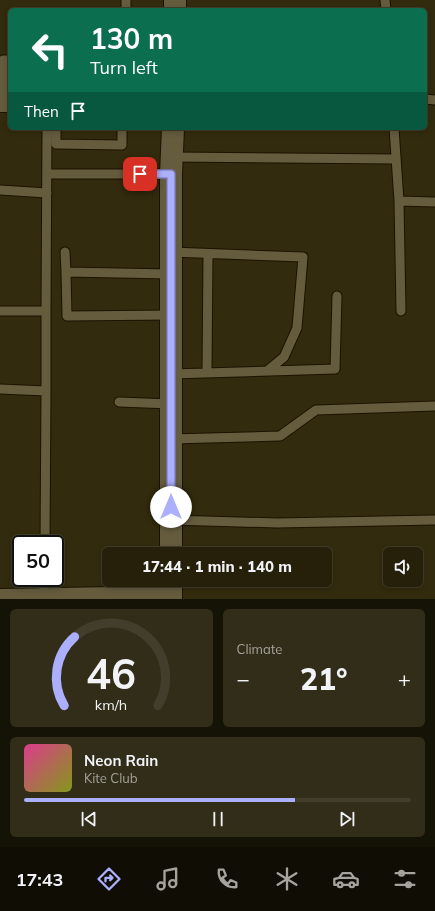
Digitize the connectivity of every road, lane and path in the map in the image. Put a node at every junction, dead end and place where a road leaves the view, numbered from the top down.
1 (8, 60) edge
2 (4, 100) edge
3 (47, 130) edge
4 (56, 130) edge
5 (122, 130) edge
6 (173, 130) edge
7 (394, 130) edge
8 (396, 159) junction
9 (172, 166) junction
10 (47, 174) junction
11 (0, 190) edge
12 (47, 192) junction
13 (399, 201) junction
14 (435, 202) edge
15 (65, 252) dead end
16 (171, 252) junction
17 (208, 254) junction
18 (66, 272) junction
19 (171, 274) junction
20 (337, 296) dead end
21 (0, 311) edge
22 (46, 311) junction
23 (401, 311) dead end
24 (171, 315) junction
25 (267, 371) junction
26 (207, 372) junction
27 (171, 374) junction
28 (0, 389) edge
29 (46, 390) junction
30 (119, 402) dead end
31 (171, 404) junction
32 (435, 406) edge
33 (171, 439) junction
34 (171, 520) junction
35 (435, 520) edge
36 (45, 535) edge
37 (171, 547) edge
38 (44, 587) edge
39 (171, 591) edge
40 (44, 597) junction
41 (0, 598) edge

1 - 2 lane
3 - 10 lane
4 - 5 lane
6 - 9 main road
7 - 8 lane
8 - 9 lane
8 - 13 lane
9 - 10 lane
9 - 16 main road
10 - 12 lane
11 - 12 lane
12 - 22 lane
13 - 14 lane
13 - 23 lane
15 - 18 lane
16 - 17 lane
16 - 19 main road
17 - 25 lane
17 - 26 lane
18 - 19 lane
18 - 24 lane
19 - 24 main road
20 - 25 lane
21 - 22 lane
22 - 29 lane
24 - 27 main road
25 - 26 lane
26 - 27 lane
27 - 31 main road
28 - 29 lane
29 - 36 lane
30 - 31 lane
31 - 33 main road
32 - 33 lane
33 - 34 main road
34 - 35 lane
34 - 37 main road
38 - 40 lane
39 - 40 street
40 - 41 street

